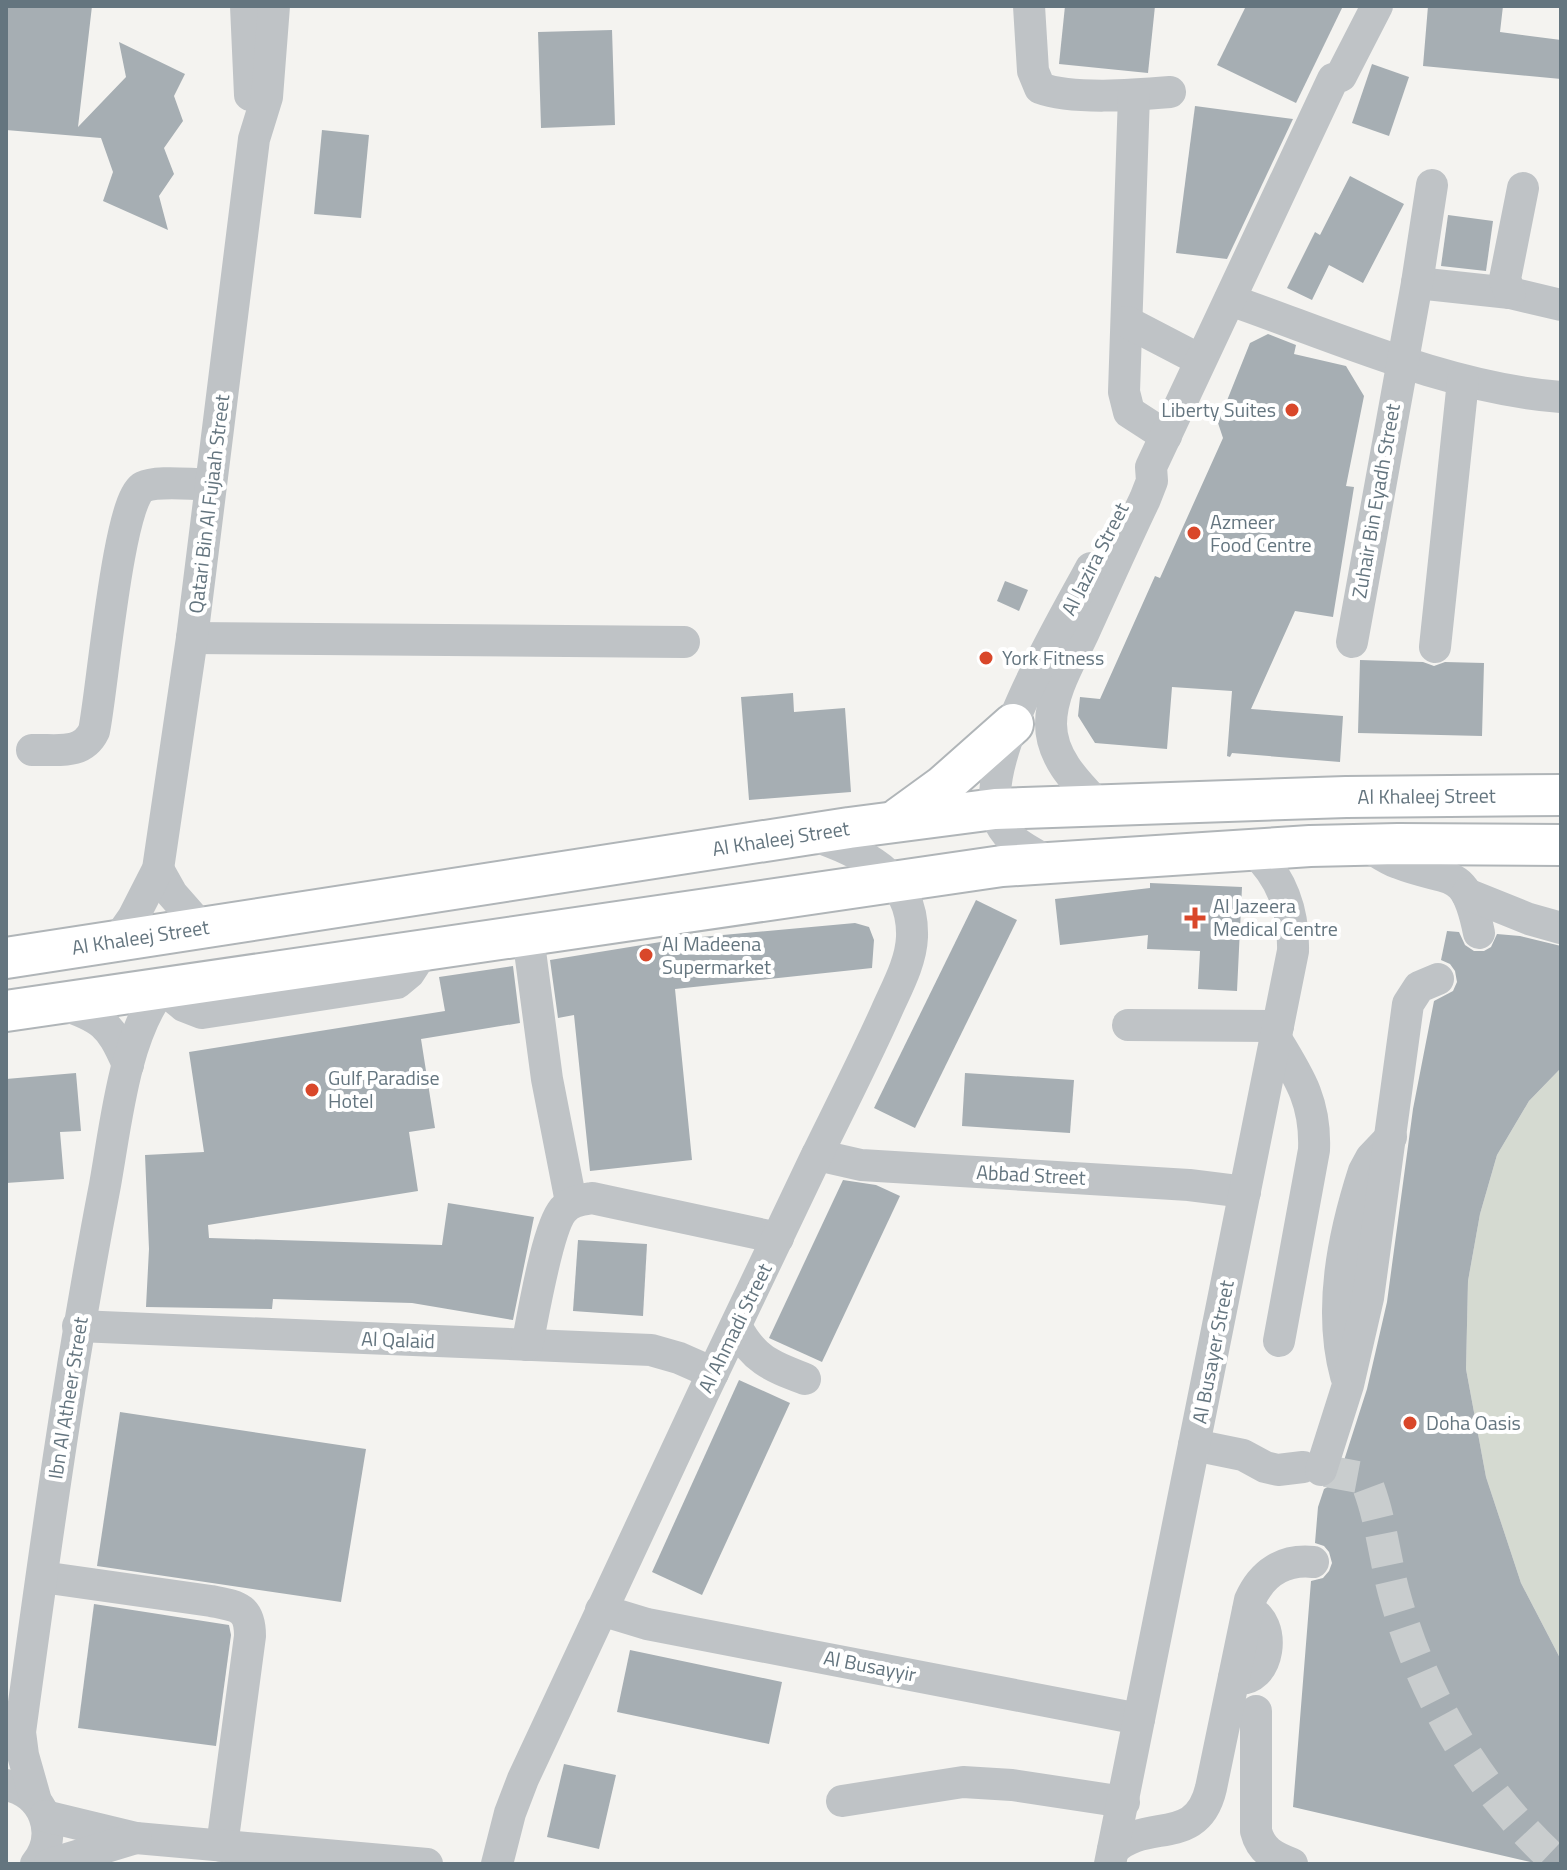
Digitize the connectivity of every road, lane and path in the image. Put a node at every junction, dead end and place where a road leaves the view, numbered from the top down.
1 (233, 6) edge
2 (246, 6) edge
3 (274, 6) edge
4 (1029, 6) edge
5 (1356, 6) edge
6 (1377, 6) edge
7 (1333, 79) junction
8 (249, 83) junction
9 (1170, 92) dead end
10 (1134, 95) junction
11 (254, 139) junction
12 (1432, 185) dead end
13 (1523, 188) dead end
14 (1417, 283) junction
15 (1510, 293) junction
16 (1230, 300) junction
17 (1561, 305) edge
18 (1127, 322) junction
19 (1200, 360) junction
20 (1401, 360) junction
21 (1463, 381) junction
22 (1561, 397) edge
23 (1166, 436) junction
24 (1151, 467) junction
25 (211, 484) junction
26 (192, 638) junction
27 (684, 642) dead end
28 (1352, 642) dead end
29 (1435, 647) dead end
30 (1013, 724) junction
31 (32, 750) dead end
32 (1561, 795) edge
33 (1099, 806) junction
34 (995, 809) junction
35 (893, 822) junction
36 (810, 834) junction
37 (1366, 845) junction
38 (1561, 845) edge
39 (1252, 849) junction
40 (1047, 861) junction
41 (158, 869) junction
42 (895, 882) junction
43 (1467, 894) junction
44 (201, 927) junction
45 (1561, 928) edge
46 (1479, 933) dead end
47 (528, 936) junction
48 (117, 941) junction
49 (6, 958) edge
50 (1438, 979) dead end
51 (162, 988) junction
52 (59, 1003) junction
53 (6, 1011) edge
54 (1128, 1025) dead end
55 (1277, 1033) junction
56 (128, 1065) junction
57 (817, 1155) junction
58 (1245, 1192) junction
59 (571, 1202) junction
60 (778, 1238) junction
61 (78, 1326) junction
62 (736, 1326) junction
63 (1279, 1341) dead end
64 (527, 1345) junction
65 (766, 1364) junction
66 (713, 1373) junction
67 (805, 1379) dead end
68 (1194, 1445) junction
69 (1313, 1562) dead end
70 (42, 1577) junction
71 (601, 1610) junction
72 (1256, 1711) dead end
73 (1139, 1719) junction
74 (20, 1732) junction
75 (6, 1762) edge
76 (6, 1785) edge
77 (842, 1801) dead end
78 (1124, 1802) junction
79 (41, 1808) junction
80 (136, 1838) junction
81 (222, 1846) junction
82 (1112, 1857) edge
83 (36, 1864) edge
84 (50, 1864) edge
85 (424, 1864) edge
86 (497, 1864) edge
87 (1292, 1864) edge

1 - 8 street
2 - 8 street, Qatari Bin Al Fujaah Street
3 - 11 street, Qatari Bin Al Fujaah Street
4 - 10 street
5 - 7 street, Al Jazira Street
6 - 7 street, Al Jazira Street
7 - 16 street, Al Jazira Street
8 - 11 street, Qatari Bin Al Fujaah Street
9 - 10 street
10 - 18 street
11 - 25 street, Qatari Bin Al Fujaah Street
12 - 14 street, Zuhair Bin Eyadh Street
13 - 15 street
14 - 15 street
14 - 20 street, Zuhair Bin Eyadh Street
15 - 17 street
16 - 19 street, Al Jazira Street
16 - 20 street
18 - 19 street
18 - 23 street
19 - 23 street, Al Jazira Street
20 - 21 street
20 - 28 street, Zuhair Bin Eyadh Street
21 - 22 street
21 - 29 street
23 - 24 street, Al Jazira Street
24 - 30 street, Al Jazira Street
24 - 33 street, Al Jazira Street
25 - 26 street, Qatari Bin Al Fujaah Street
25 - 31 street
26 - 27 street
26 - 41 street, Qatari Bin Al Fujaah Street
30 - 34 street, Al Jazira Street
30 - 35 main road
32 - 33 main road, Al Khaleej Street
33 - 34 main road, Al Khaleej Street
34 - 35 main road, Al Khaleej Street
34 - 40 street
35 - 36 main road, Al Khaleej Street
36 - 42 street
36 - 44 main road, Al Khaleej Street
37 - 38 main road
37 - 39 main road
37 - 43 street
39 - 40 main road
39 - 55 street, Al Busayer Street
40 - 42 main road
41 - 44 street
41 - 48 street, Qatari Bin Al Fujaah Street
42 - 47 main road
42 - 57 street, Al Ahmadi Street
43 - 45 street
43 - 46 street
44 - 48 main road, Al Khaleej Street
47 - 51 main road
47 - 59 street
48 - 49 main road, Al Khaleej Street
50 - 68 street
51 - 52 main road
51 - 56 street, Ibn Al Atheer Street
52 - 53 main road
52 - 56 street
54 - 55 street
55 - 58 street, Al Busayer Street
55 - 63 street
56 - 61 street, Ibn Al Atheer Street
57 - 58 street, Abbad Street
57 - 60 street, Al Ahmadi Street
58 - 68 street, Al Busayer Street
59 - 60 street
59 - 64 street
60 - 62 street, Al Ahmadi Street
61 - 64 street, Al Qalaid
61 - 70 street, Ibn Al Atheer Street
62 - 65 street
62 - 66 street, Al Ahmadi Street
64 - 66 street, Al Qalaid
65 - 66 street
65 - 67 street
66 - 71 street, Al Ahmadi Street
68 - 73 street, Al Busayer Street
69 - 82 street
70 - 74 street, Ibn Al Atheer Street
70 - 81 street
71 - 73 street, Al Busayyir
71 - 86 street, Al Ahmadi Street
72 - 87 street
73 - 78 street, Al Busayer Street
74 - 75 street, Ibn Al Atheer Street
74 - 79 street, Ibn Al Atheer Street
76 - 79 street
77 - 78 street
78 - 82 street, Al Busayer Street
79 - 80 street
79 - 83 street, Ibn Al Atheer Street
80 - 81 street
80 - 84 street
81 - 85 street

